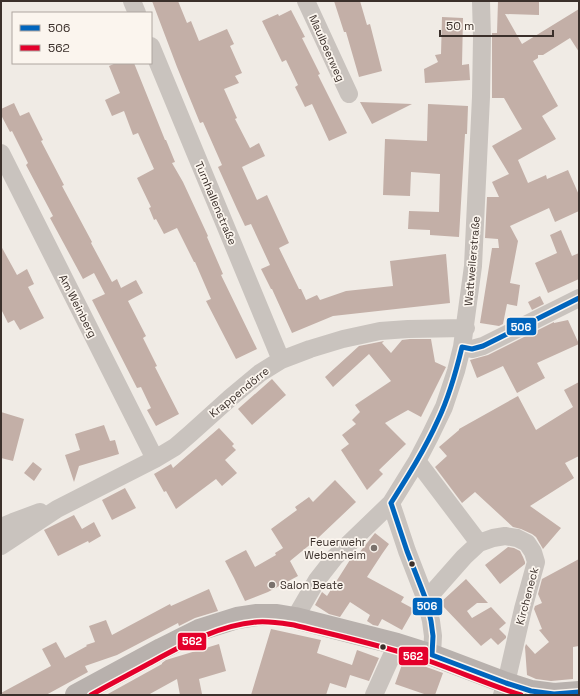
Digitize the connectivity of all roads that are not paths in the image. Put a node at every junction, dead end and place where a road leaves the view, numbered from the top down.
1 (132, 1) edge
2 (306, 1) edge
3 (482, 1) edge
4 (137, 12) edge
5 (152, 48) edge
6 (348, 94) dead end
7 (1, 152) edge
8 (579, 298) edge
9 (466, 328) junction
10 (462, 347) junction
11 (281, 360) junction
12 (155, 459) junction
13 (417, 461) junction
14 (391, 503) junction
15 (57, 509) junction
16 (1, 527) edge
17 (479, 543) junction
18 (1, 546) edge
19 (426, 600) junction
20 (295, 618) junction
21 (397, 644) junction
22 (432, 655) junction
23 (504, 689) edge
24 (579, 692) edge
25 (76, 695) edge
26 (374, 695) edge

1 - 4 street
2 - 6 street, Maulbeerweg
3 - 9 street, Wattweilerstraße
5 - 11 street, Turnhallenstraße
7 - 12 street, Am Weinberg
8 - 10 street
9 - 10 street, Wattweilerstraße
9 - 11 street, Krappendörre
10 - 13 street, Wattweilerstraße
11 - 12 street, Krappendörre
12 - 15 street, Krappendörre
13 - 14 street, Wattweilerstraße
13 - 17 street
14 - 19 street
14 - 20 street, Wattweilerstraße
15 - 16 street
15 - 18 street
17 - 19 street, Kircheneck
17 - 23 street, Kircheneck
19 - 22 street
20 - 21 main road
20 - 25 main road
21 - 22 main road
21 - 26 street
22 - 23 main road
23 - 24 main road

